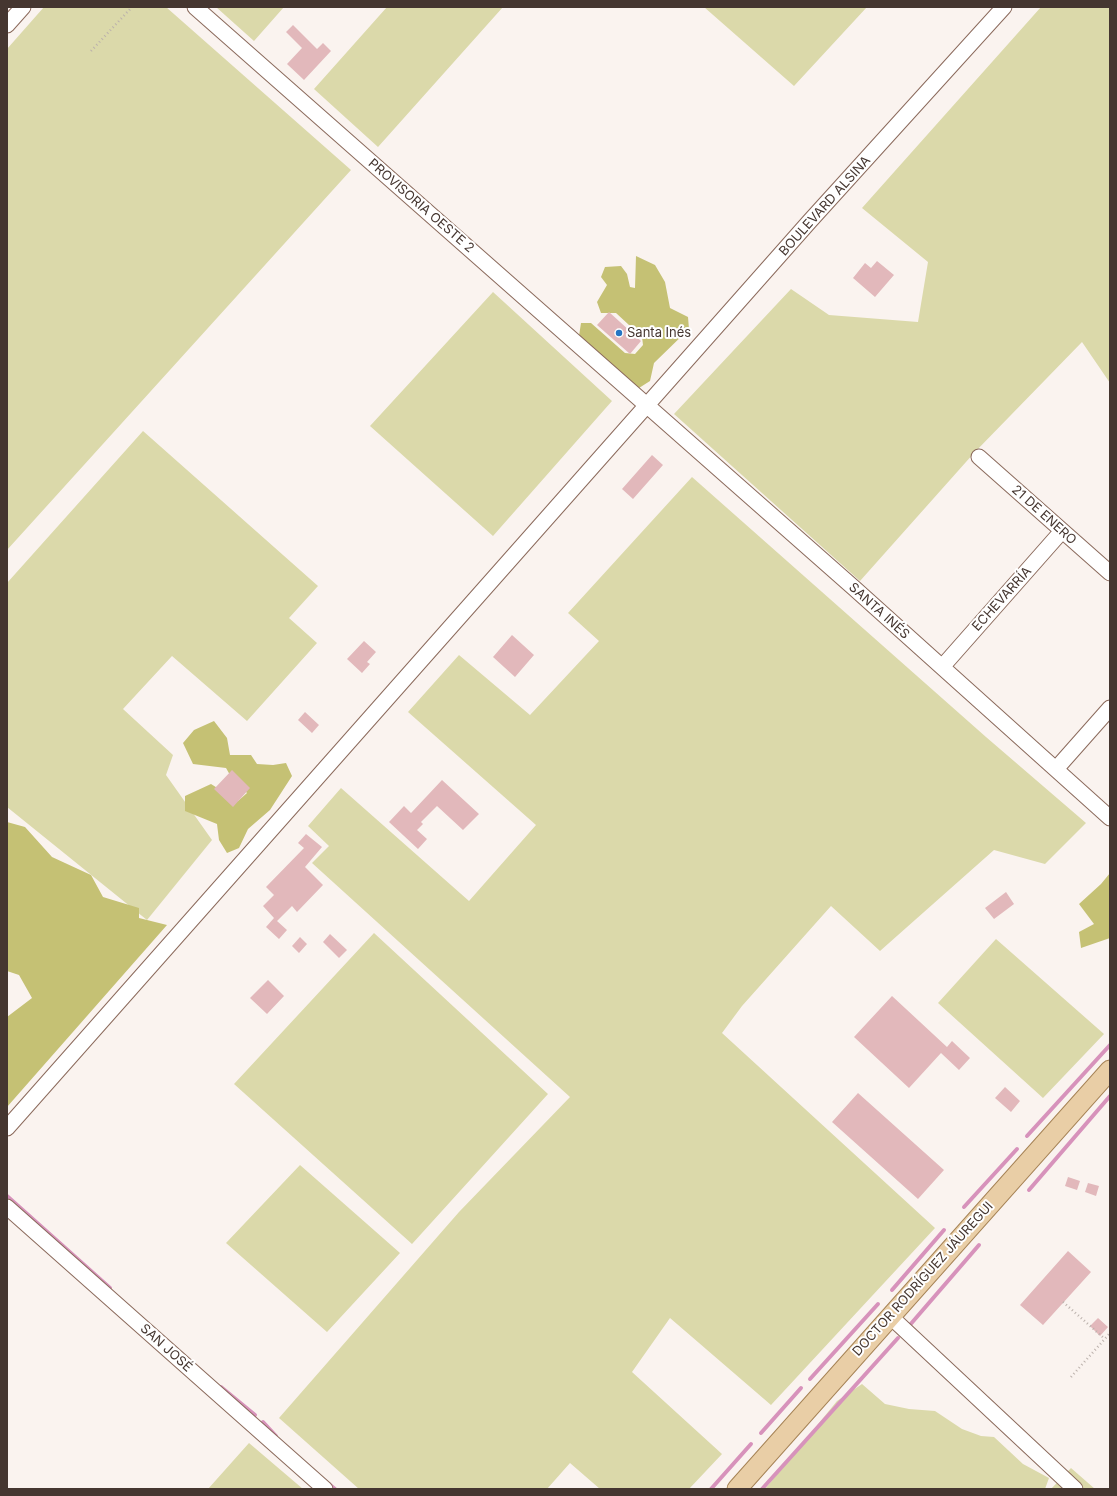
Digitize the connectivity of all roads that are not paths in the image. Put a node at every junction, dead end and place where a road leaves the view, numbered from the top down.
1 (23, 7) edge
2 (195, 7) edge
3 (1004, 7) edge
4 (7, 25) edge
5 (647, 406) junction
6 (979, 457) dead end
7 (1062, 531) junction
8 (1110, 573) edge
9 (942, 667) junction
10 (1110, 708) edge
11 (1056, 769) junction
12 (1110, 818) edge
13 (1110, 1070) edge
14 (7, 1128) edge
15 (7, 1207) edge
16 (891, 1317) junction
17 (1068, 1487) edge
18 (325, 1489) edge
19 (737, 1489) edge

1 - 4 street
2 - 5 street, PROVISORIA OESTE 2
3 - 5 street, BOULEVARD ALSINA
5 - 9 street, SANTA INÉS
5 - 14 street, BOULEVARD ALSINA
6 - 7 street, 21 DE ENERO
7 - 8 street, 21 DE ENERO
7 - 9 street, ECHEVARRÍA
9 - 11 street, SANTA INÉS
10 - 11 street
11 - 12 street, SANTA INÉS
13 - 16 main road, DOCTOR RODRÍGUEZ JÁUREGUI
15 - 18 street, SAN JOSÉ
16 - 17 street
16 - 19 main road, DOCTOR RODRÍGUEZ JÁUREGUI

